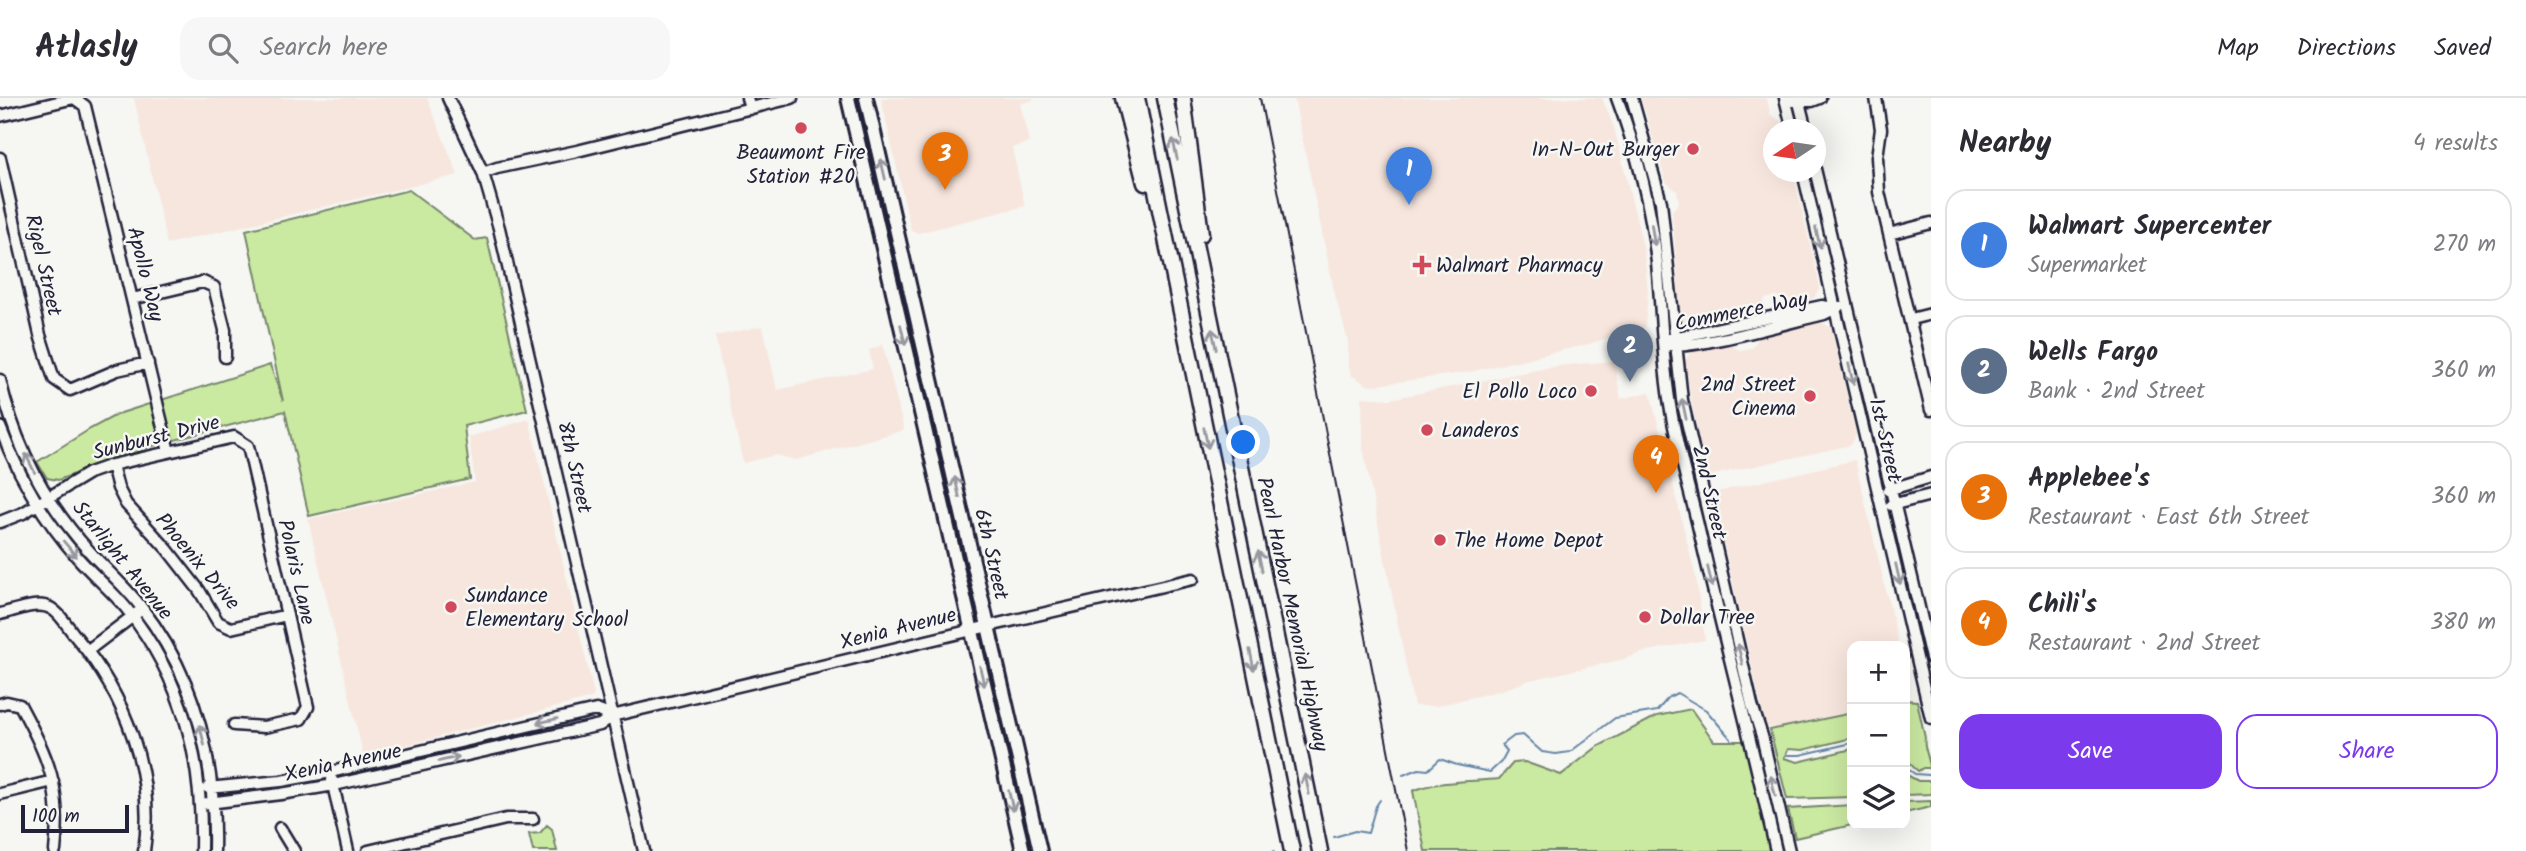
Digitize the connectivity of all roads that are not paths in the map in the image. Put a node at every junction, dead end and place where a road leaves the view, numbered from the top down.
1 (448, 98) edge
2 (792, 98) edge
3 (848, 98) edge
4 (866, 98) edge
5 (1123, 98) edge
6 (1137, 98) edge
7 (1165, 98) edge
8 (1183, 98) edge
9 (1617, 98) edge
10 (1632, 98) edge
11 (1820, 98) edge
12 (1876, 98) edge
13 (1799, 99) edge
14 (1786, 100) edge
15 (748, 103) edge
16 (0, 116) edge
17 (1790, 119) edge
18 (1804, 119) edge
19 (1631, 136) junction
20 (0, 158) edge
21 (483, 173) junction
22 (1804, 182) edge
23 (1818, 182) edge
24 (4, 195) edge
25 (1661, 202) junction
26 (1931, 223) edge
27 (1889, 234) junction
28 (132, 299) junction
29 (1848, 305) junction
30 (1835, 308) junction
31 (1208, 312) junction
32 (1931, 314) edge
33 (1911, 320) junction
34 (1182, 323) junction
35 (1674, 342) junction
36 (1662, 343) junction
37 (225, 357) dead end
38 (148, 363) junction
39 (0, 380) edge
40 (1931, 410) edge
41 (0, 427) edge
42 (248, 446) joint
43 (169, 452) junction
44 (112, 466) junction
45 (1931, 477) edge
46 (1891, 489) junction
47 (1879, 492) junction
48 (1931, 495) edge
49 (48, 499) junction
50 (37, 505) junction
51 (1895, 505) junction
52 (1882, 508) junction
53 (0, 522) edge
54 (1193, 579) dead end
55 (142, 608) junction
56 (0, 614) edge
57 (287, 615) junction
58 (132, 617) junction
59 (989, 626) junction
60 (971, 630) junction
61 (88, 651) junction
62 (1931, 658) edge
63 (0, 704) edge
64 (612, 716) junction
65 (1931, 718) edge
66 (234, 725) dead end
67 (331, 772) junction
68 (53, 781) junction
69 (334, 785) junction
70 (213, 788) junction
71 (200, 789) junction
72 (0, 794) edge
73 (213, 802) junction
74 (200, 804) junction
75 (533, 819) dead end
76 (279, 828) dead end
77 (55, 851) edge
78 (145, 851) edge
79 (201, 851) edge
80 (214, 851) edge
81 (294, 851) edge
82 (348, 851) edge
83 (368, 851) edge
84 (644, 851) edge
85 (1023, 851) edge
86 (1040, 851) edge
87 (1292, 851) edge
88 (1321, 851) edge
89 (1776, 851) edge
90 (1788, 851) edge

1 - 21 street, 8th Street
2 - 15 street
3 -> 60 main road, 6th Street
59 -> 4 main road, 6th Street
5 - 34 highway
6 - 34 highway
31 -> 7 highway, Pearl Harbor Memorial Highway
8 - 31 highway
9 - 19 street, 2nd Street
10 - 25 street, 2nd Street
11 - 13 street
12 - 27 street
13 - 14 street
13 - 18 street
14 - 17 street
15 - 21 street
16 - 28 street, Apollo Way
19 - 25 street
19 -> 36 street, 2nd Street
20 - 24 street, Rigel Street
21 - 64 street, 8th Street
22 -> 30 street, 1st Street
23 - 29 street, 1st Street
24 - 38 street, Rigel Street
25 - 35 street, 2nd Street
26 - 27 street
27 - 33 street
28 - 37 street
28 - 38 street, Apollo Way
29 - 30 street, Commerce Way
29 - 46 street, 1st Street
30 - 35 street, Commerce Way
30 -> 47 street, 1st Street
88 -> 31 highway, Pearl Harbor Memorial Highway
32 - 33 street
33 - 40 street
34 -> 87 highway
35 - 36 street, Commerce Way
90 -> 35 street, 2nd Street
36 -> 89 street, 2nd Street
38 - 43 street, Apollo Way
49 -> 39 street, Starlight Avenue
41 - 50 street, Starlight Avenue
42 - 43 street, Sunburst Drive
42 - 57 street, Polaris Lane
43 - 44 street, Sunburst Drive
44 - 49 street, Sunburst Drive
44 - 57 street, Phoenix Drive
45 - 46 street
46 - 47 street
46 - 51 street, 1st Street
47 - 52 street, 1st Street
48 - 51 street
49 - 50 street, Sunburst Drive
49 - 55 street, Starlight Avenue
50 - 53 street, Sunburst Drive
50 -> 58 street, Starlight Avenue
51 - 52 street
51 - 62 street, 1st Street
52 -> 65 street, 1st Street
54 - 59 street, Xenia Avenue
55 - 58 street
70 -> 55 street, Starlight Avenue
56 - 61 street
57 - 66 street, Polaris Lane
58 - 61 street
58 - 71 street, Starlight Avenue
59 - 60 street, Xenia Avenue
59 - 86 main road, 6th Street
60 - 64 street, Xenia Avenue
60 -> 85 main road, 6th Street
61 - 78 street
63 - 68 street
64 -> 67 street, Xenia Avenue
69 -> 64 street, Xenia Avenue
64 - 84 street, 8th Street
67 - 69 street
67 - 70 street, Xenia Avenue
68 - 72 street
68 - 77 street
69 - 73 street, Xenia Avenue
69 - 82 street
70 - 71 street, Xenia Avenue
70 - 73 street, Starlight Avenue
71 - 74 street, Starlight Avenue
73 - 74 street, Xenia Avenue
73 - 80 street, Starlight Avenue
74 - 79 street, Starlight Avenue
75 - 83 street
76 - 81 street

